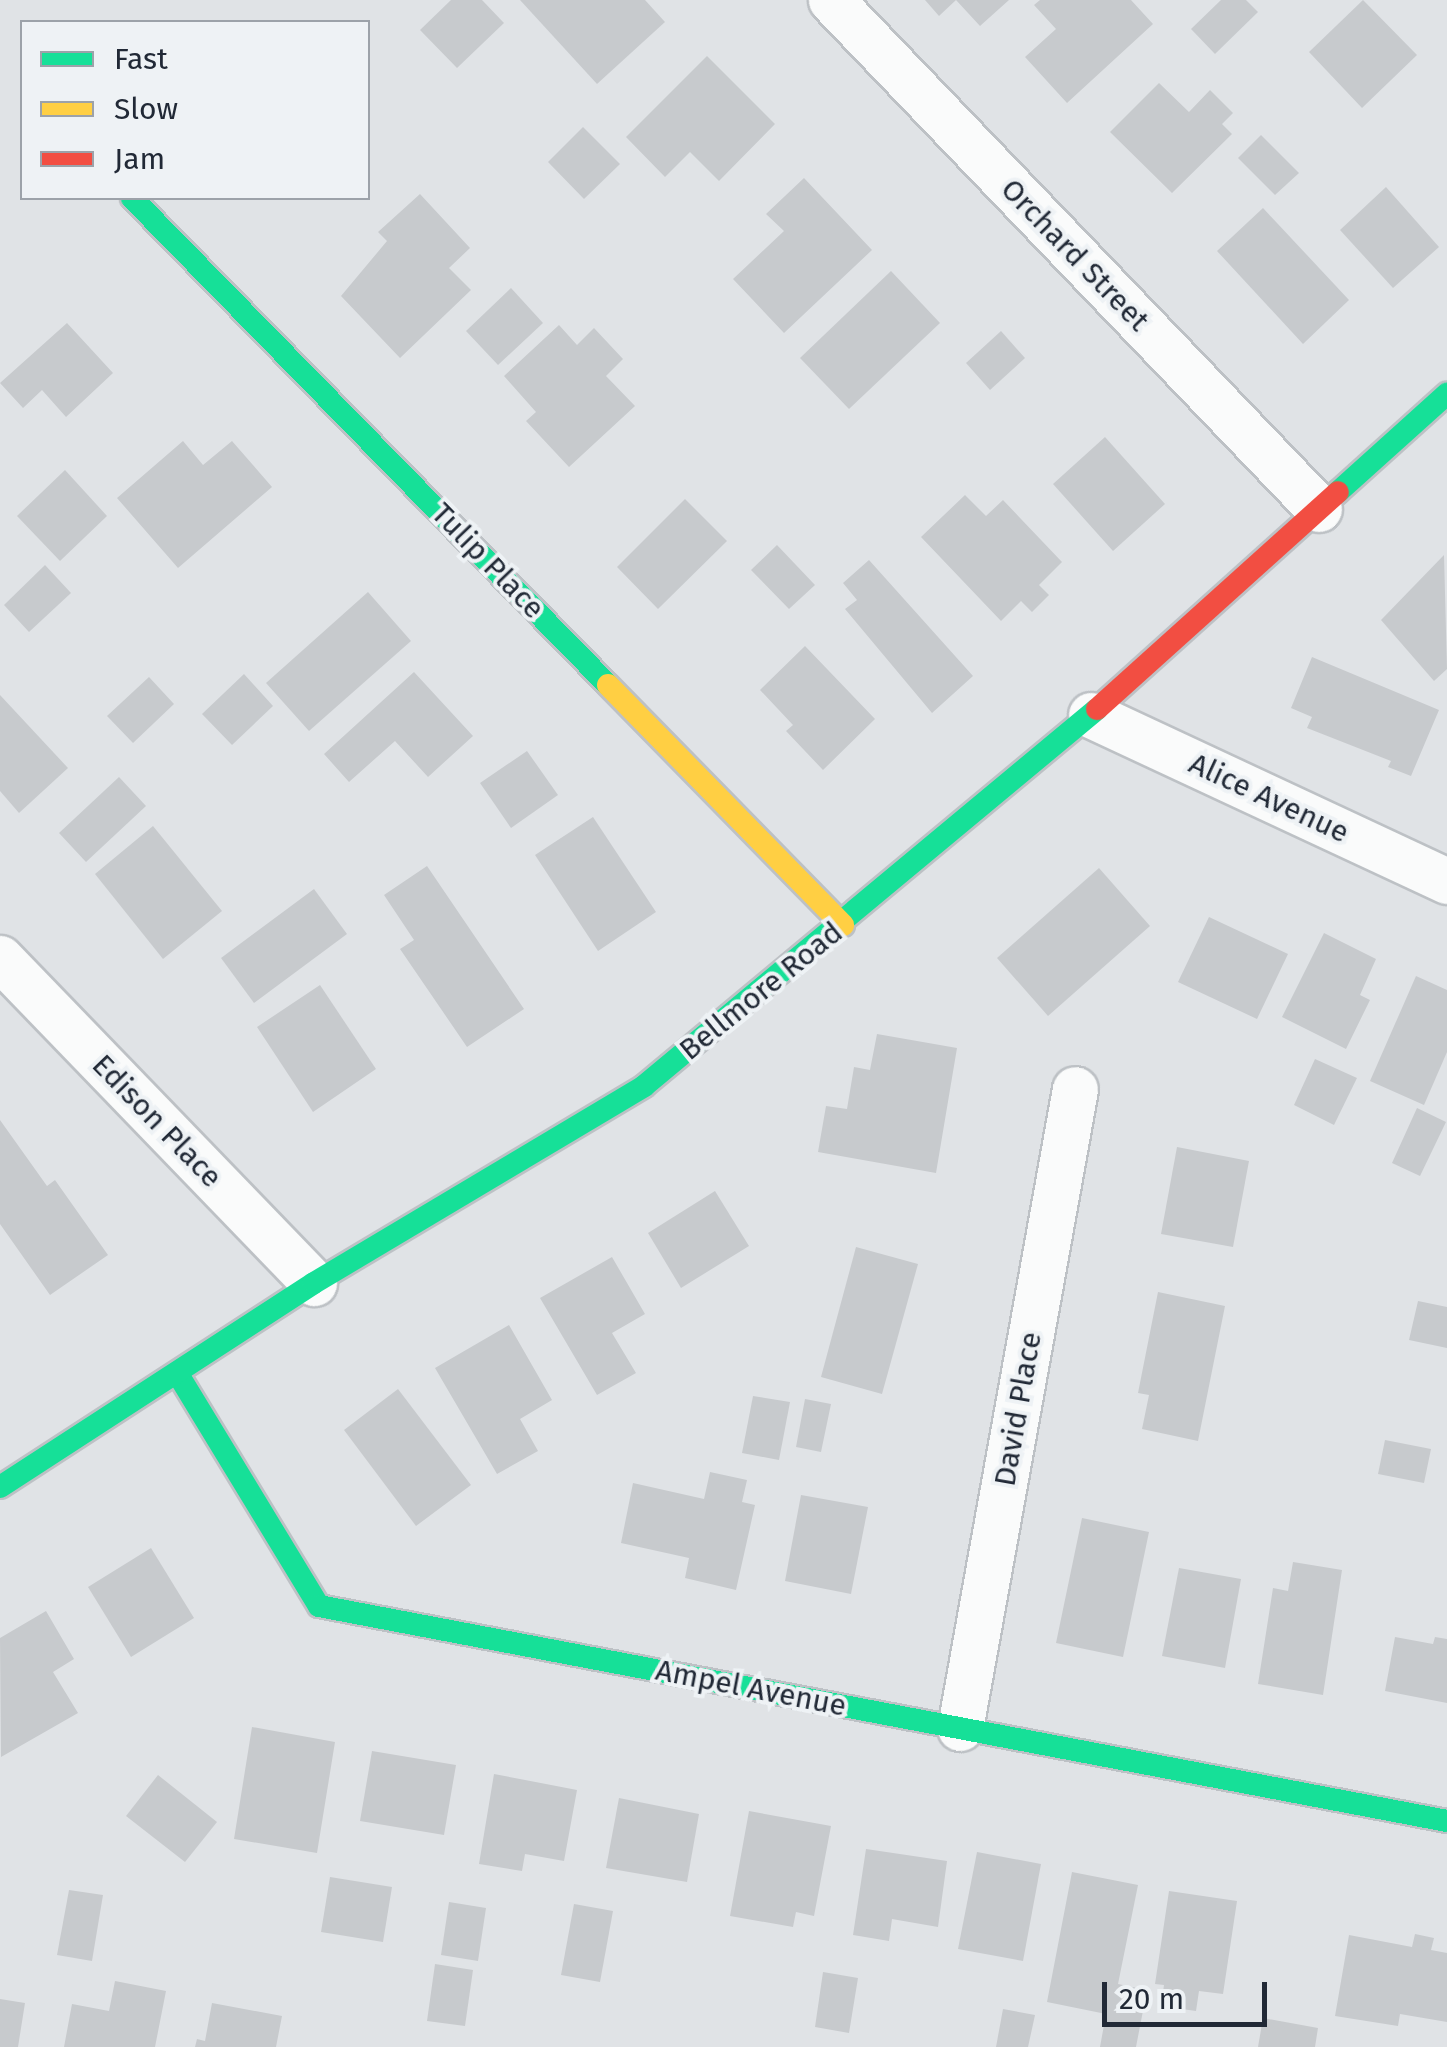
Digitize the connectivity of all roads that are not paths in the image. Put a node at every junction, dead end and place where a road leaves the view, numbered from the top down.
1 (830, 0) edge
2 (134, 200) edge
3 (1447, 394) edge
4 (1319, 509) junction
5 (1090, 715) junction
6 (1447, 881) edge
7 (843, 926) junction
8 (0, 958) edge
9 (1076, 1089) dead end
10 (314, 1283) junction
11 (179, 1376) junction
12 (0, 1487) edge
13 (960, 1728) junction
14 (1447, 1822) edge

1 - 4 street, Orchard Street
2 - 7 street, Tulip Place
3 - 4 street, Bellmore Road
4 - 5 street, Bellmore Road
5 - 6 street, Alice Avenue
5 - 7 street, Bellmore Road
7 - 10 street, Bellmore Road
8 - 10 street, Edison Place
9 - 13 street, David Place
10 - 11 street, Bellmore Road
11 - 12 street, Bellmore Road
11 - 13 street, Ampel Avenue
13 - 14 street, Ampel Avenue

